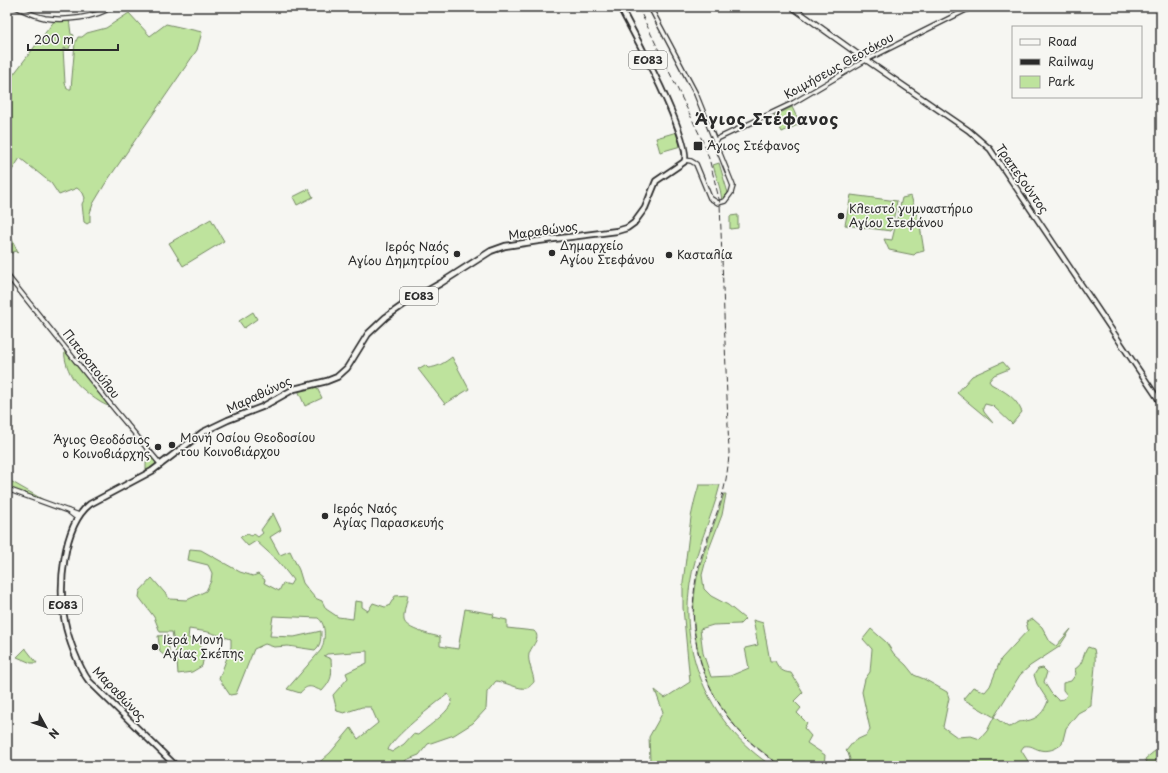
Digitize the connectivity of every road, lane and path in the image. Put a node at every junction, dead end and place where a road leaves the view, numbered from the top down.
1 (16, 7) edge
2 (111, 7) edge
3 (620, 7) edge
4 (650, 7) edge
5 (792, 7) edge
6 (972, 7) edge
7 (866, 60) junction
8 (715, 140) junction
9 (685, 160) junction
10 (7, 275) edge
11 (1161, 403) edge
12 (161, 464) junction
13 (7, 490) edge
14 (78, 517) junction
15 (176, 766) edge

1 - 2 street
3 - 9 main road, ΕΟ83
4 - 8 street
5 - 7 main road, Τραπεζούντος
6 - 7 street, Κοιμήσεως Θεοτόκου
7 - 8 street, Κοιμήσεως Θεοτόκου
7 - 11 main road, Τραπεζούντος
8 - 9 street
9 - 12 main road, Μαραθώνος / ΕΟ83
10 - 12 street, Πιπεροπούλου
12 - 14 main road, Μαραθώνος / ΕΟ83
13 - 14 street
14 - 15 main road, Μαραθώνος / ΕΟ83

